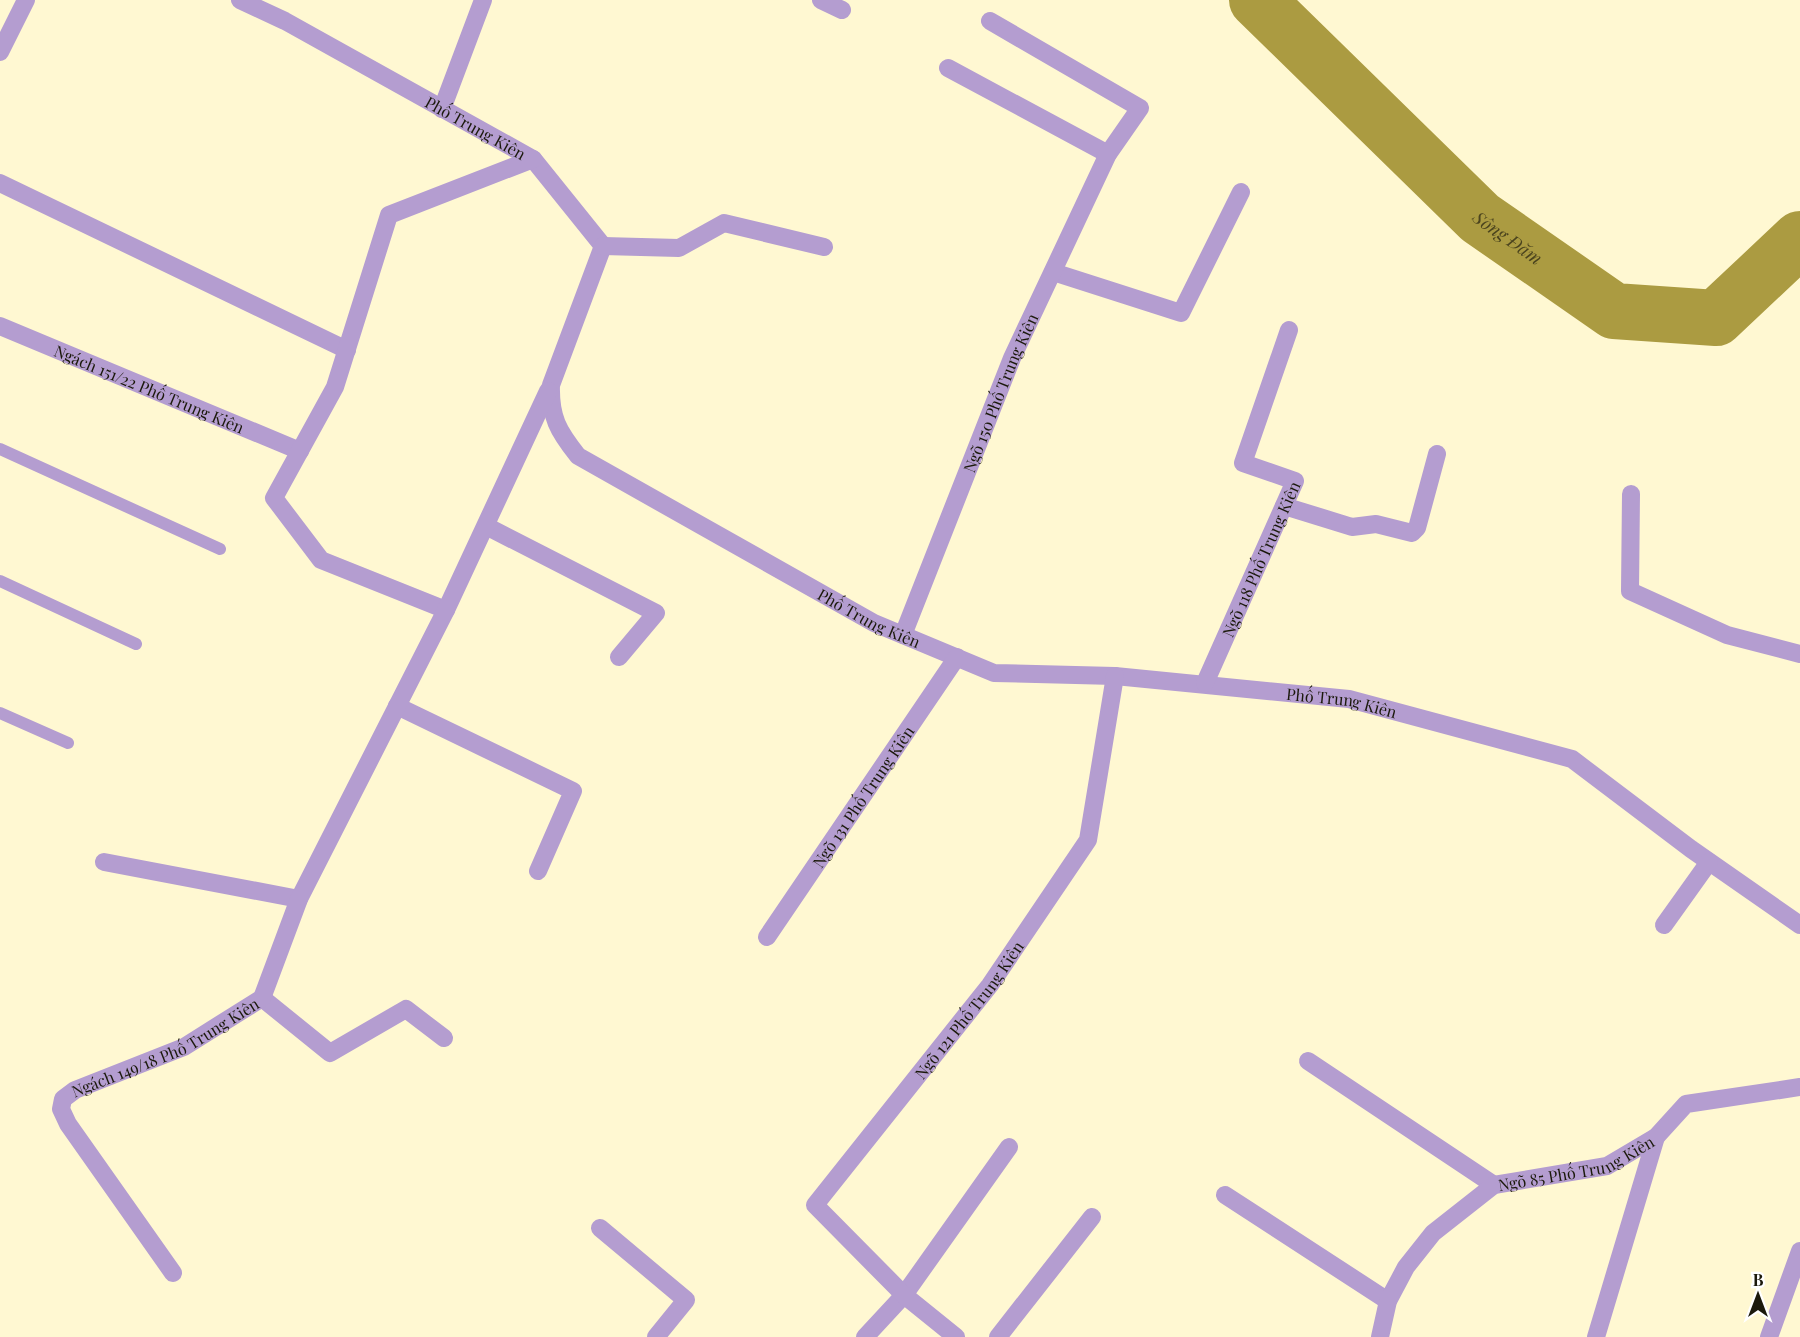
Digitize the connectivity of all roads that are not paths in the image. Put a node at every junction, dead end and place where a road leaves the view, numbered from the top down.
1 (26, 0) edge
2 (240, 0) edge
3 (483, 0) edge
4 (821, 0) edge
5 (842, 10) dead end
6 (990, 21) dead end
7 (0, 52) edge
8 (948, 68) dead end
9 (442, 109) junction
10 (1108, 154) junction
11 (533, 159) junction
12 (0, 183) edge
13 (1241, 192) dead end
14 (603, 246) junction
15 (824, 247) dead end
16 (1053, 272) junction
17 (0, 326) edge
18 (1289, 330) dead end
19 (347, 350) junction
20 (551, 385) junction
21 (0, 449) edge
22 (300, 451) junction
23 (1437, 454) dead end
24 (1630, 494) dead end
25 (1284, 506) junction
26 (486, 526) junction
27 (220, 549) dead end
28 (0, 581) edge
29 (446, 610) junction
30 (903, 635) junction
31 (136, 644) dead end
32 (1800, 654) edge
33 (619, 657) dead end
34 (957, 657) junction
35 (1114, 675) junction
36 (1205, 683) junction
37 (397, 706) junction
38 (0, 713) edge
39 (68, 743) dead end
40 (104, 862) dead end
41 (1709, 862) junction
42 (538, 871) dead end
43 (299, 899) junction
44 (1664, 925) dead end
45 (1800, 925) edge
46 (767, 937) dead end
47 (262, 998) junction
48 (444, 1038) dead end
49 (1308, 1061) dead end
50 (1800, 1087) edge
51 (1656, 1137) junction
52 (1010, 1147) dead end
53 (1494, 1185) junction
54 (1225, 1195) dead end
55 (1092, 1217) dead end
56 (600, 1228) dead end
57 (1800, 1251) edge
58 (173, 1273) dead end
59 (904, 1295) junction
60 (1388, 1301) junction
61 (656, 1337) edge
62 (865, 1337) edge
63 (956, 1337) edge
64 (998, 1337) edge
65 (1380, 1337) edge
66 (1596, 1337) edge
67 (1769, 1337) edge

1 - 7 street
2 - 9 street, Phố Trung Kiên
3 - 9 street
4 - 5 street
6 - 10 street, Ngõ 150 Phố Trung Kiên
8 - 10 street
9 - 11 street, Phố Trung Kiên
10 - 16 street, Ngõ 150 Phố Trung Kiên
11 - 14 street, Phố Trung Kiên
11 - 19 street
12 - 19 street
13 - 16 street
14 - 15 street
14 - 20 street, Phố Trung Kiên
16 - 30 street, Ngõ 150 Phố Trung Kiên
17 - 22 street, Ngách 151/22 Phố Trung Kiên
18 - 25 street, Ngõ 118 Phố Trung Kiên
19 - 22 street
20 - 26 street, Ngách 149/18 Phố Trung Kiên
20 - 30 street, Phố Trung Kiên
21 - 27 lane
22 - 29 street
23 - 25 street
24 - 32 street
25 - 36 street, Ngõ 118 Phố Trung Kiên
26 - 29 street, Ngách 149/18 Phố Trung Kiên
26 - 33 street
28 - 31 lane
29 - 37 street, Ngách 149/18 Phố Trung Kiên
30 - 34 street, Phố Trung Kiên
34 - 35 street, Phố Trung Kiên
34 - 46 street, Ngõ 131 Phố Trung Kiên
35 - 36 street, Phố Trung Kiên
35 - 59 street, Ngõ 121 Phố Trung Kiên
36 - 41 street, Phố Trung Kiên
37 - 42 street
37 - 43 street, Ngách 149/18 Phố Trung Kiên
38 - 39 lane
40 - 43 street
41 - 44 street
41 - 45 street, Phố Trung Kiên
43 - 47 street, Ngách 149/18 Phố Trung Kiên
47 - 48 street
47 - 58 street, Ngách 149/18 Phố Trung Kiên
49 - 53 street
50 - 51 street, Ngõ 85 Phố Trung Kiên
51 - 53 street, Ngõ 85 Phố Trung Kiên
51 - 66 street
52 - 59 street
53 - 60 street, Ngõ 85 Phố Trung Kiên
54 - 60 street
55 - 64 street
56 - 61 street
57 - 67 street
59 - 62 street
59 - 63 street
60 - 65 street, Ngõ 85 Phố Trung Kiên

